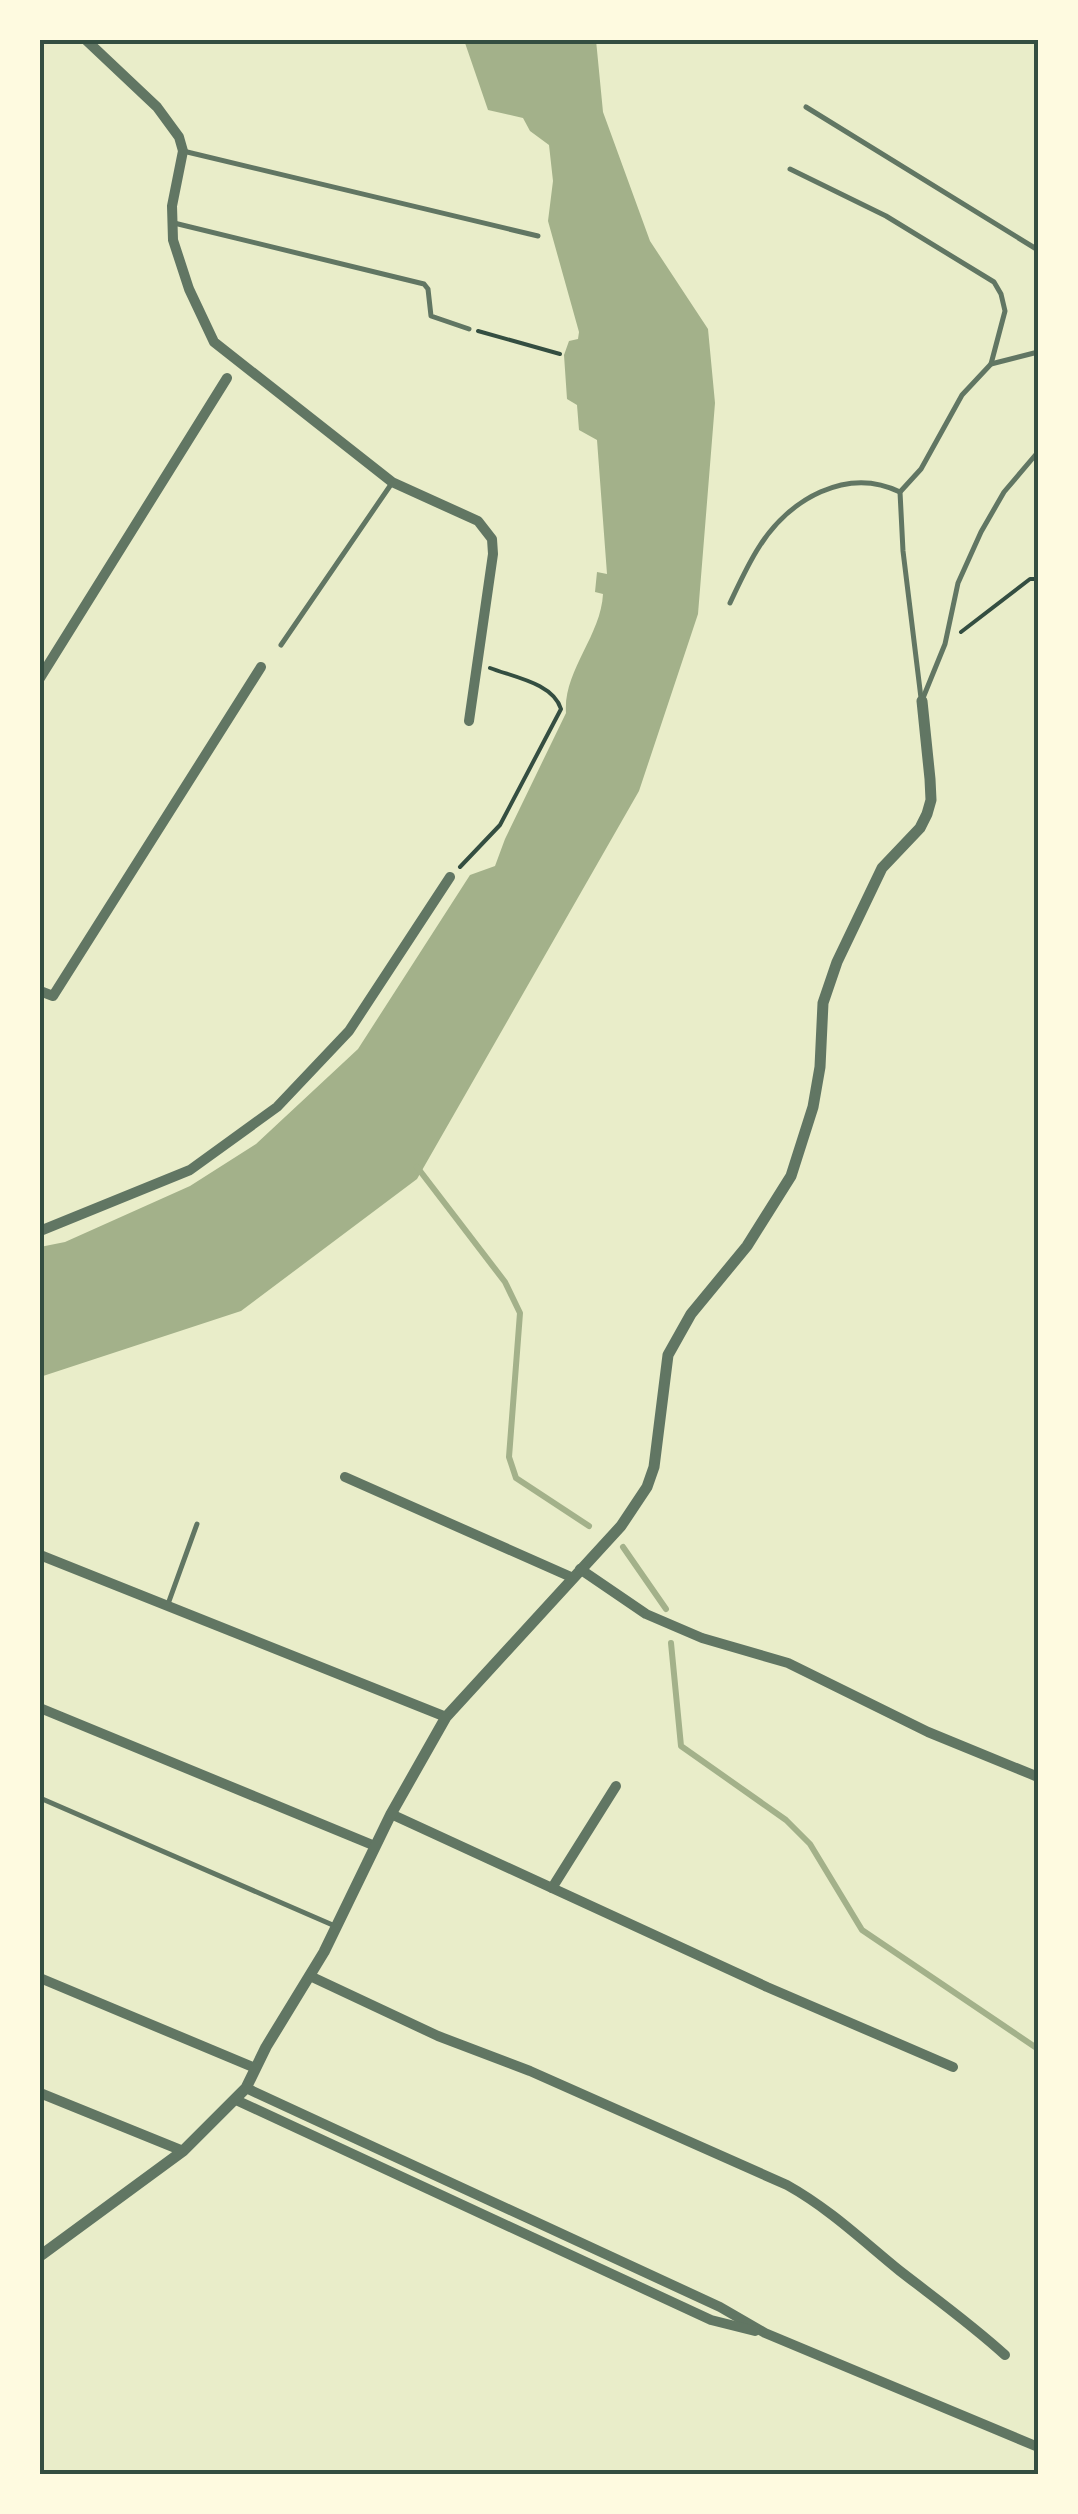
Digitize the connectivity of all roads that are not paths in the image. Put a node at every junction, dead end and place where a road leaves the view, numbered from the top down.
1 (86, 40) edge
2 (806, 107) dead end
3 (183, 151) junction
4 (790, 168) dead end
5 (171, 222) junction
6 (538, 236) dead end
7 (1038, 250) edge
8 (469, 328) road end
9 (1038, 352) edge
10 (991, 364) junction
11 (227, 378) dead end
12 (1038, 452) edge
13 (392, 482) junction
14 (900, 492) junction
15 (730, 603) dead end
16 (281, 646) dead end
17 (261, 667) dead end
18 (40, 678) edge
19 (922, 701) junction
20 (470, 721) dead end
21 (450, 877) road end
22 (40, 991) edge
23 (40, 1231) edge
24 (345, 1477) dead end
25 (197, 1524) dead end
26 (40, 1555) edge
27 (576, 1573) junction
28 (168, 1604) junction
29 (40, 1708) edge
30 (446, 1717) junction
31 (1038, 1777) edge
32 (616, 1786) dead end
33 (40, 1798) edge
34 (391, 1814) junction
35 (374, 1846) junction
36 (552, 1888) junction
37 (338, 1927) junction
38 (310, 1976) junction
39 (40, 1978) edge
40 (953, 2067) dead end
41 (255, 2068) junction
42 (246, 2088) junction
43 (40, 2093) edge
44 (236, 2100) junction
45 (183, 2151) junction
46 (40, 2256) edge
47 (765, 2333) junction
48 (1005, 2355) dead end
49 (1038, 2447) edge

1 - 3 street
2 - 7 lane
3 - 5 street
3 - 6 lane
4 - 10 lane
5 - 8 lane
5 - 13 street
9 - 10 lane
10 - 14 lane
11 - 18 street
12 - 19 lane
13 - 16 lane
13 - 20 street
14 - 15 lane
14 - 19 lane
17 - 22 street
19 - 27 street
21 - 23 street
24 - 27 street
25 - 28 lane
26 - 28 street
27 - 30 street
27 - 31 street
28 - 30 street
29 - 35 street
30 - 34 street
32 - 36 street
33 - 37 lane
34 - 35 street
34 - 36 street
35 - 37 street
36 - 40 street
37 - 38 street
38 - 41 street
38 - 48 street
39 - 41 street
41 - 42 street
42 - 44 street
42 - 47 street
43 - 45 street
44 - 45 street
44 - 47 street
45 - 46 street
47 - 49 street

